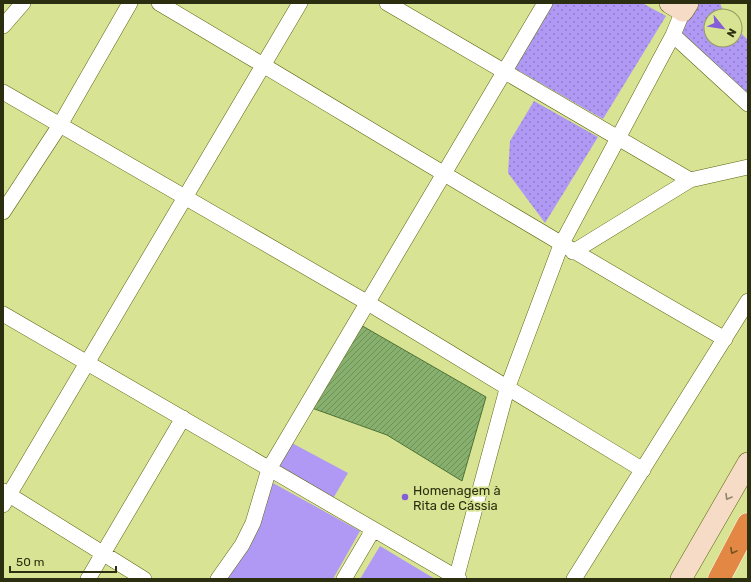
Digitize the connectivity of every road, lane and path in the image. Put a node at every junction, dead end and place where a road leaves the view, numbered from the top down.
1 (22, 3) edge
2 (130, 3) edge
3 (159, 3) edge
4 (300, 3) edge
5 (387, 3) edge
6 (545, 3) edge
7 (680, 6) edge
8 (3, 26) edge
9 (673, 35) junction
10 (263, 65) junction
11 (504, 72) junction
12 (3, 92) edge
13 (748, 104) edge
14 (60, 125) junction
15 (617, 138) junction
16 (748, 167) edge
17 (445, 173) junction
18 (690, 180) junction
19 (185, 197) junction
20 (3, 212) edge
21 (567, 249) junction
22 (748, 301) edge
23 (368, 303) junction
24 (3, 314) edge
25 (725, 339) junction
26 (86, 362) junction
27 (507, 389) junction
28 (183, 418) junction
29 (748, 464) edge
30 (269, 469) junction
31 (643, 470) junction
32 (5, 497) edge
33 (748, 524) edge
34 (373, 530) junction
35 (103, 554) junction
36 (88, 579) edge
37 (144, 579) edge
38 (218, 579) edge
39 (344, 579) edge
40 (457, 579) edge
41 (574, 579) edge
42 (681, 579) edge
43 (719, 579) edge

1 - 8 street
2 - 14 street
3 - 10 street
4 - 10 street
5 - 11 street
6 - 11 street
7 - 9 street
9 - 13 street
9 - 15 street
10 - 17 street
10 - 19 street
11 - 15 street
11 - 17 street
12 - 14 street
14 - 19 street
14 - 20 street
15 - 18 street
15 - 21 street
16 - 18 street
17 - 21 street
17 - 23 street
18 - 21 street
19 - 23 street
19 - 26 street
21 - 25 street
21 - 27 street
22 - 25 street
23 - 27 street
23 - 30 street
24 - 26 street
25 - 31 street
26 - 28 street
26 - 32 street
27 - 31 street
27 - 40 street
28 - 30 street
28 - 35 street
29 -> 42 main road
30 - 34 street
30 - 38 street
31 - 41 street
32 - 35 street
33 -> 43 highway
34 - 39 street
34 - 40 street
35 - 36 street
35 - 37 street

